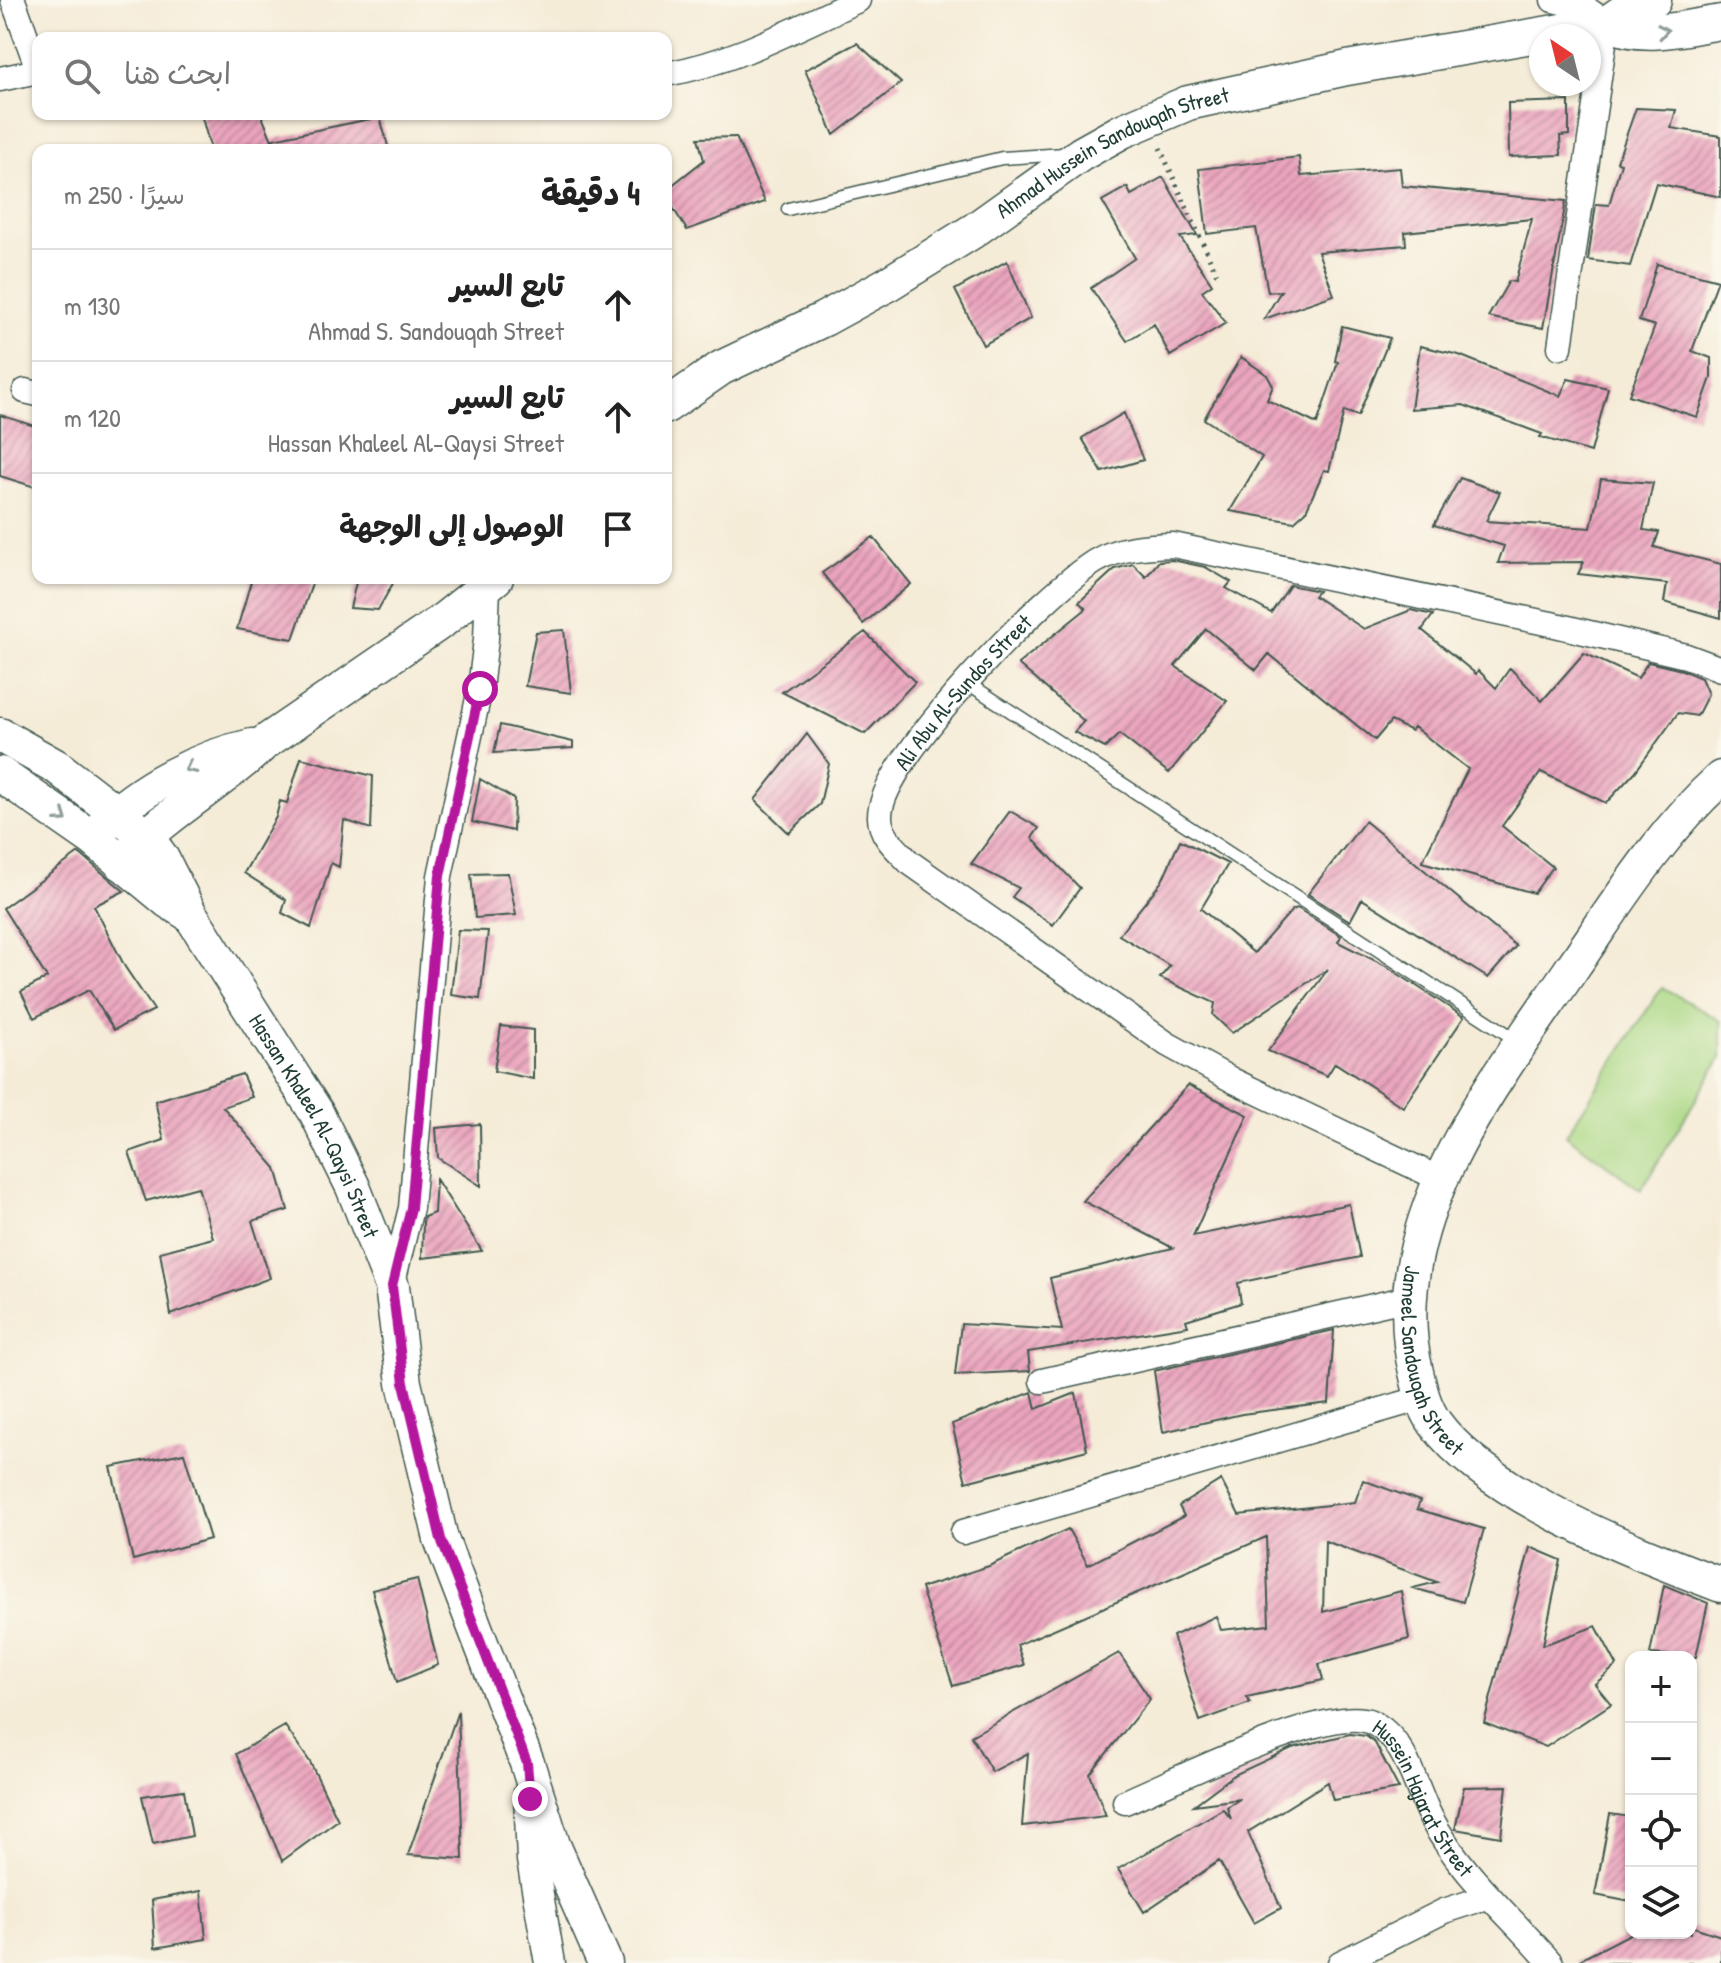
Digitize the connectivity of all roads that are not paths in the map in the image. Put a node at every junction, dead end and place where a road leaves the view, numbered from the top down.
1 (13, 0) edge
2 (858, 0) edge
3 (1553, 0) edge
4 (1654, 0) edge
5 (1721, 22) edge
6 (1607, 23) junction
7 (32, 53) edge
8 (32, 71) edge
9 (672, 73) edge
10 (0, 79) edge
11 (1081, 154) junction
12 (788, 209) dead end
13 (1560, 347) dead end
14 (672, 402) edge
15 (489, 584) edge
16 (492, 584) edge
17 (1721, 669) edge
18 (966, 682) junction
19 (0, 735) edge
20 (264, 743) junction
21 (0, 774) edge
22 (1721, 778) edge
23 (117, 811) junction
24 (145, 835) junction
25 (92, 838) junction
26 (121, 863) junction
27 (190, 914) junction
28 (1521, 1043) junction
29 (1442, 1180) junction
30 (392, 1286) junction
31 (1409, 1298) junction
32 (1042, 1381) dead end
33 (1422, 1398) junction
34 (963, 1532) dead end
35 (1721, 1585) edge
36 (527, 1763) junction
37 (1125, 1802) dead end
38 (1487, 1897) junction
39 (550, 1963) edge
40 (605, 1963) edge
41 (1340, 1963) edge
42 (1551, 1963) edge

1 - 7 street
2 - 9 street
3 - 6 street
4 - 6 main road, Ahmad Hussein Sandouqah Street
6 -> 5 main road, Ahmad Hussein Sandouqah Street
6 - 11 main road, Ahmad Hussein Sandouqah Street
6 - 13 street
8 - 10 street
11 - 12 lane
11 - 14 main road, Ahmad Hussein Sandouqah Street
15 - 20 main road
16 - 30 street
17 - 18 street, Ali Abu Al-Sundos Street
18 - 28 lane
18 - 29 street, Ali Abu Al-Sundos Street
19 - 23 main road, Hassan Khaleel Al-Qaysi Street
20 -> 23 main road
20 - 24 main road
21 -> 25 main road, Hassan Khaleel Al-Qaysi Street
22 - 28 main road, Jameel Sandouqah Street
23 - 24 main road, Hassan Khaleel Al-Qaysi Street
23 - 25 main road
24 - 26 main road
24 - 27 main road, Hassan Khaleel Al-Qaysi Street
25 - 26 main road, Hassan Khaleel Al-Qaysi Street
26 - 27 main road, Hassan Khaleel Al-Qaysi Street
27 - 30 main road, Hassan Khaleel Al-Qaysi Street
28 - 29 main road, Jameel Sandouqah Street
29 - 31 main road, Jameel Sandouqah Street
30 - 36 main road, Hassan Khaleel Al-Qaysi Street
31 - 32 street
31 - 33 main road, Jameel Sandouqah Street
33 - 34 street
33 - 35 main road, Jameel Sandouqah Street
36 - 39 street, Hassan Khaleel Al-Qaysi Street
36 - 40 main road, Hassan Khaleel Al-Qaysi Street
37 - 38 street, Hussein Hajarat Street
38 - 41 street
38 - 42 street, Hussein Hajarat Street

